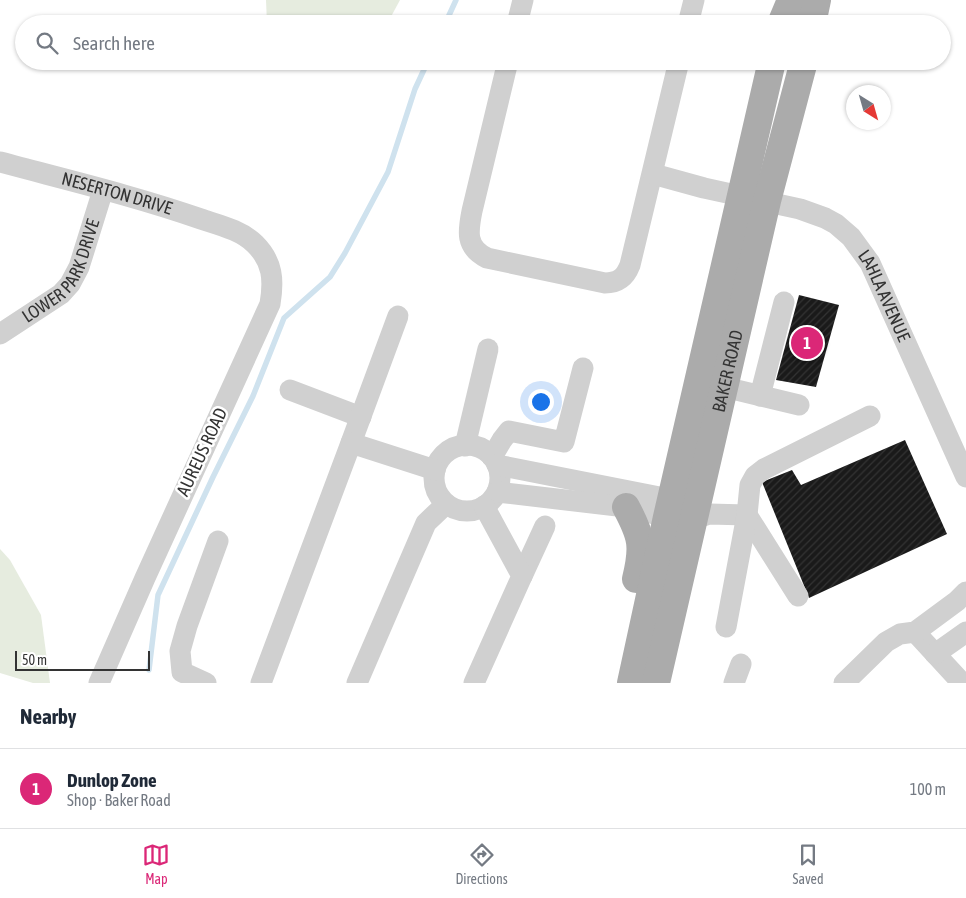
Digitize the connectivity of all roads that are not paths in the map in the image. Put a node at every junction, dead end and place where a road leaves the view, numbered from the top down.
1 (523, 0) edge
2 (694, 0) edge
3 (790, 0) edge
4 (817, 0) edge
5 (519, 15) edge
6 (690, 15) edge
7 (784, 15) edge
8 (814, 15) edge
9 (506, 70) edge
10 (678, 70) edge
11 (770, 70) edge
12 (802, 70) edge
13 (0, 162) edge
14 (653, 174) junction
15 (103, 190) junction
16 (740, 196) junction
17 (767, 201) junction
18 (234, 230) joint
19 (784, 302) dead end
20 (398, 316) dead end
21 (0, 334) edge
22 (488, 349) dead end
23 (583, 368) dead end
24 (724, 387) junction
25 (290, 390) dead end
26 (760, 396) junction
27 (799, 405) dead end
28 (870, 416) dead end
29 (361, 418) junction
30 (352, 444) junction
31 (464, 446) junction
32 (494, 461) junction
33 (964, 469) edge
34 (435, 470) junction
35 (490, 499) junction
36 (446, 504) junction
37 (626, 507) junction
38 (669, 508) junction
39 (700, 512) junction
40 (747, 515) junction
41 (545, 526) dead end
42 (218, 541) dead end
43 (522, 576) junction
44 (966, 592) edge
45 (798, 596) dead end
46 (726, 627) dead end
47 (915, 632) junction
48 (966, 632) edge
49 (935, 654) junction
50 (640, 678) edge
51 (99, 683) edge
52 (206, 683) edge
53 (261, 683) edge
54 (357, 683) edge
55 (474, 683) edge
56 (844, 683) edge
57 (962, 683) edge

1 - 5 street
2 - 6 street
3 - 7 main road
4 - 8 main road
9 - 14 street
10 - 14 street
11 - 16 main road, BAKER ROAD
12 - 17 main road, BAKER ROAD
13 - 15 street, NESERTON DRIVE
14 - 16 street
15 - 18 street, NESERTON DRIVE
15 - 21 street, LOWER PARK DRIVE
16 - 17 street, LAHLA AVENUE
16 - 38 main road, BAKER ROAD
17 - 24 main road, BAKER ROAD
17 - 33 street, LAHLA AVENUE
18 - 51 street, AUREUS ROAD
19 - 26 street
20 - 29 street
22 - 31 street
23 - 32 street
24 - 26 street
24 - 39 main road, BAKER ROAD
25 - 29 street
26 - 27 street
28 - 40 street
29 - 30 street
30 - 34 street
30 - 53 street
31 - 32 street
31 - 34 street
32 - 35 street
32 - 38 street
34 - 36 street
35 - 36 street
35 - 37 street
35 - 43 street
36 - 54 street
37 - 38 street
37 - 50 main road
38 - 39 street
38 - 50 main road, BAKER ROAD
39 - 40 street
39 - 50 main road, BAKER ROAD
40 - 45 street
40 - 46 street
41 - 43 street
42 - 52 street
43 - 55 street
44 - 47 street
47 - 49 street
47 - 56 street
48 - 49 street
49 - 57 street

